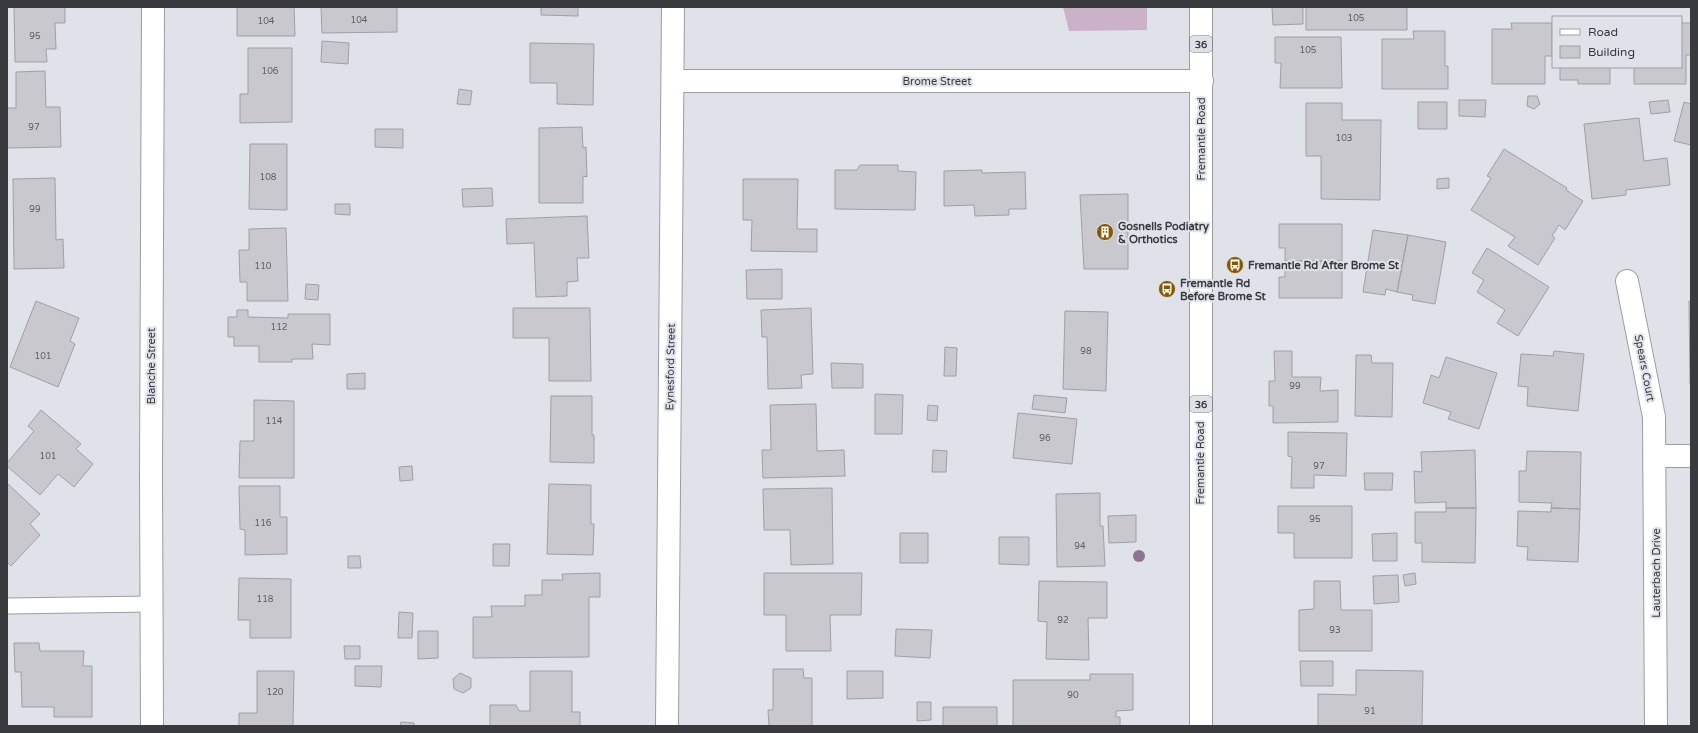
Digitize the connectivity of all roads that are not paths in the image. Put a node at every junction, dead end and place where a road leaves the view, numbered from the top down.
1 (153, 7) edge
2 (673, 7) edge
3 (1201, 7) edge
4 (673, 81) junction
5 (1202, 81) junction
6 (1627, 281) dead end
7 (1655, 456) junction
8 (1691, 456) edge
9 (151, 604) junction
10 (7, 606) edge
11 (152, 726) edge
12 (667, 726) edge
13 (1201, 726) edge
14 (1656, 726) edge

1 - 9 street, Blanche Street
2 - 4 street, Eynesford Street
3 - 5 street, Fremantle Road / 36
4 - 5 street, Brome Street
4 - 12 street, Eynesford Street
5 - 13 street, Fremantle Road / 36
6 - 7 street, Spears Court
7 - 8 street
7 - 14 street, Lauterbach Drive
9 - 10 lane
9 - 11 street, Blanche Street

